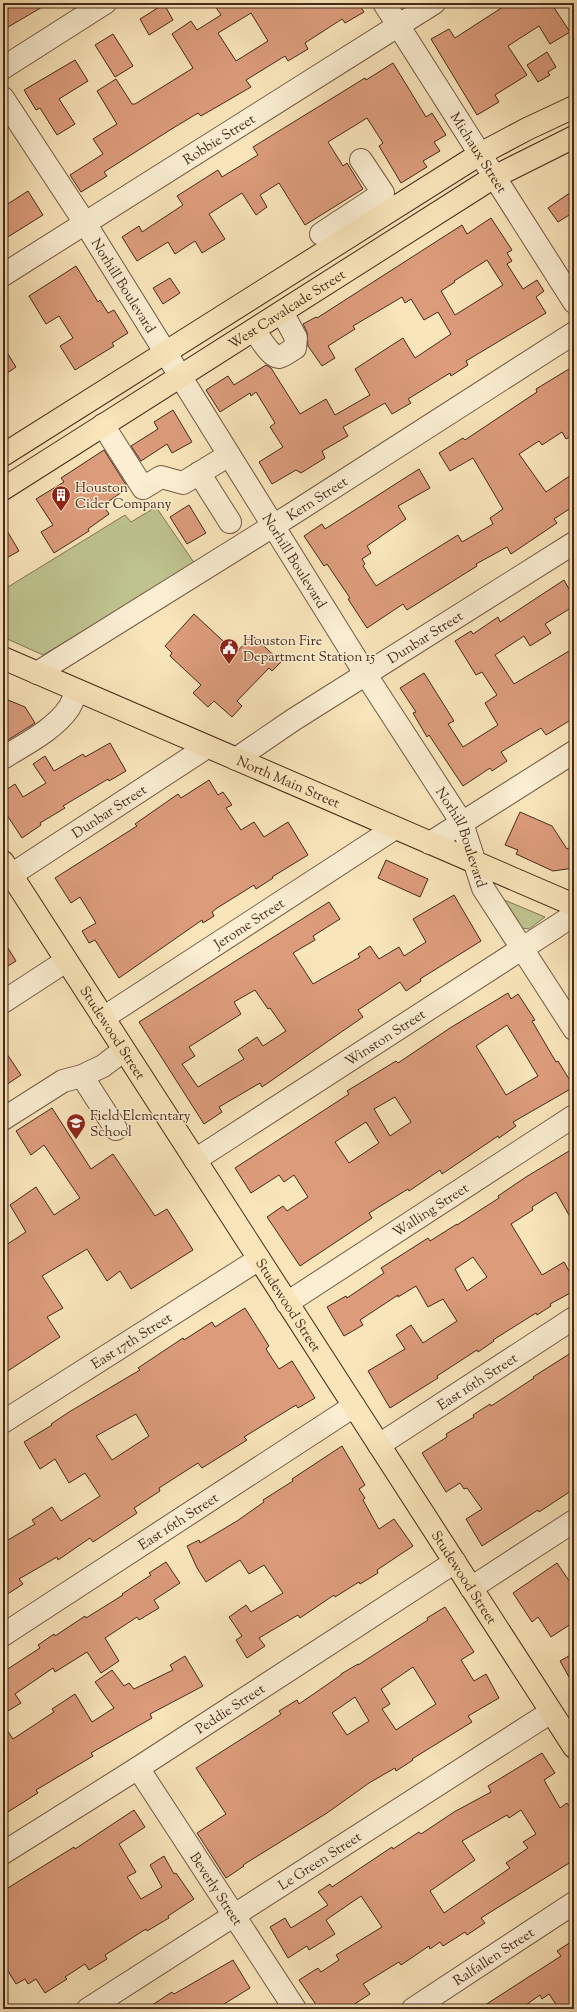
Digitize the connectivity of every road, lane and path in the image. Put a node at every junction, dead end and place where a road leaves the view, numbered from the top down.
1 (105, 3) edge
2 (384, 3) edge
3 (434, 3) edge
4 (399, 26) junction
5 (3, 68) edge
6 (3, 98) edge
7 (574, 107) edge
8 (574, 137) edge
9 (480, 154) junction
10 (361, 160) dead end
11 (494, 177) junction
12 (389, 200) junction
13 (85, 223) junction
14 (344, 230) junction
15 (321, 234) dead end
16 (3, 275) edge
17 (574, 302) edge
18 (282, 312) junction
19 (254, 330) junction
20 (574, 333) edge
21 (166, 354) junction
22 (180, 377) junction
23 (103, 426) junction
24 (229, 455) junction
25 (3, 456) edge
26 (199, 473) junction
27 (3, 489) edge
28 (230, 522) dead end
29 (274, 525) junction
30 (574, 543) edge
31 (3, 658) edge
32 (37, 673) junction
33 (366, 675) junction
34 (77, 691) junction
35 (207, 747) junction
36 (574, 752) edge
37 (3, 758) edge
38 (236, 759) junction
39 (462, 823) junction
40 (395, 828) junction
41 (430, 843) junction
42 (475, 862) junction
43 (7, 869) edge
44 (574, 905) edge
45 (574, 915) edge
46 (522, 949) junction
47 (66, 961) junction
48 (3, 1002) edge
49 (103, 1018) junction
50 (574, 1029) edge
51 (124, 1050) junction
52 (82, 1076) junction
53 (574, 1116) edge
54 (3, 1119) edge
55 (116, 1129) dead end
56 (195, 1160) junction
57 (259, 1259) junction
58 (287, 1303) junction
59 (574, 1318) edge
60 (354, 1406) junction
61 (3, 1422) edge
62 (379, 1445) junction
63 (574, 1521) edge
64 (455, 1562) junction
65 (471, 1588) junction
66 (3, 1635) edge
67 (551, 1712) junction
68 (570, 1733) edge
69 (138, 1768) junction
70 (3, 1853) edge
71 (574, 1904) edge
72 (233, 1915) junction
73 (88, 2009) edge
74 (295, 2009) edge
75 (413, 2009) edge

1 - 5 street
2 - 4 street, Michaux Street
3 - 4 street, Robbie Street
4 - 9 street, Michaux Street
4 - 13 street, Robbie Street
6 - 13 street, Norhill Boulevard
7 - 9 main road, West Cavalcade Street
8 - 11 main road, West Cavalcade Street
9 - 11 street, Michaux Street
9 - 12 main road, West Cavalcade Street
10 - 12 street
11 - 17 street, Michaux Street
11 - 18 main road, West Cavalcade Street
12 - 14 main road, West Cavalcade Street
13 - 16 street, Robbie Street
13 - 21 street, Norhill Boulevard
14 - 15 street
14 - 21 main road, West Cavalcade Street
18 - 19 main road, West Cavalcade Street
18 - 19 street
19 - 22 main road, West Cavalcade Street
20 - 29 street, Kern Street
21 - 22 street, Norhill Boulevard
21 - 25 main road, West Cavalcade Street
22 - 23 main road, West Cavalcade Street
22 - 24 street, Norhill Boulevard
23 - 26 street
23 - 27 main road, West Cavalcade Street
24 - 26 street
24 - 29 street, Norhill Boulevard
26 - 28 street
29 - 32 street, Kern Street
29 - 33 street, Norhill Boulevard
30 - 33 street, Dunbar Street
31 - 32 main road, North Main Street
32 - 34 main road, North Main Street
33 - 38 street, Dunbar Street
33 - 39 street, Norhill Boulevard
34 - 35 main road, North Main Street
34 - 37 street
35 - 38 main road, North Main Street
35 - 43 street, Dunbar Street
36 - 39 street
38 - 40 main road, North Main Street
39 - 41 street
39 - 42 street, Norhill Boulevard
40 - 41 main road, North Main Street
40 - 49 street, Jerome Street
41 - 42 main road, North Main Street
42 - 44 main road, North Main Street
42 - 46 street, Norhill Boulevard
43 - 47 main road, Studewood Street
45 - 46 street, Winston Street
46 - 50 street, Norhill Boulevard
46 - 56 street, Winston Street
47 - 48 street
47 - 49 main road, Studewood Street
49 - 51 main road, Studewood Street
51 - 52 street
51 - 56 main road, Studewood Street
52 - 54 street
52 - 55 street
53 - 58 street, Walling Street
56 - 57 main road, Studewood Street
57 - 58 main road, Studewood Street
57 - 61 street, East 17th Street
58 - 60 main road, Studewood Street
59 - 62 street, East 16th Street
60 - 62 main road, Studewood Street
60 - 66 street, East 16th Street
62 - 64 main road, Studewood Street
63 - 65 street
64 - 65 main road, Studewood Street
64 - 69 street, Peddie Street
65 - 67 main road, Studewood Street
67 - 68 main road, Studewood Street
67 - 72 street, Le Green Street
69 - 70 street, Peddie Street
69 - 72 street, Beverly Street
71 - 75 street, Ralfallen Street
72 - 73 street, Le Green Street
72 - 74 street, Beverly Street

